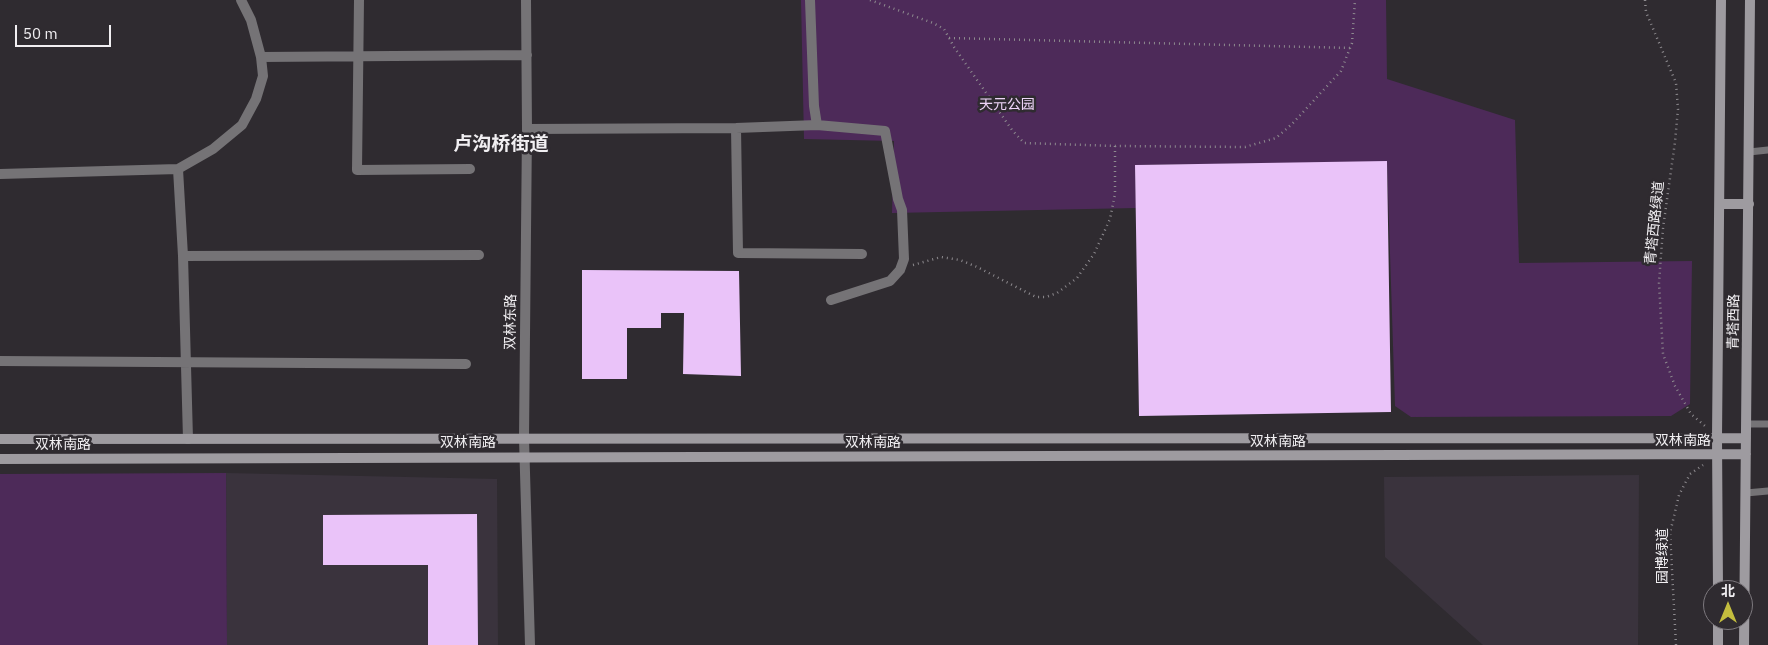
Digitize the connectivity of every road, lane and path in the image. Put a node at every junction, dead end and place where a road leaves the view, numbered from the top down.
1 (241, 0) edge
2 (358, 0) edge
3 (526, 0) edge
4 (810, 0) edge
5 (870, 0) edge
6 (1355, 0) edge
7 (1645, 0) edge
8 (1721, 0) edge
9 (1750, 0) edge
10 (949, 38) junction
11 (1350, 48) junction
12 (526, 55) junction
13 (261, 57) junction
14 (357, 57) junction
15 (817, 125) junction
16 (736, 128) junction
17 (528, 129) junction
18 (1115, 146) junction
19 (1768, 150) edge
20 (1749, 152) junction
21 (178, 169) junction
22 (470, 169) dead end
23 (0, 174) edge
24 (1720, 204) junction
25 (1749, 204) junction
26 (862, 254) dead end
27 (479, 255) dead end
28 (183, 256) junction
29 (900, 270) junction
30 (831, 300) dead end
31 (0, 361) edge
32 (187, 363) junction
33 (466, 364) dead end
34 (1746, 424) junction
35 (1768, 424) edge
36 (1717, 437) junction
37 (0, 438) edge
38 (524, 438) junction
39 (1746, 438) junction
40 (188, 439) junction
41 (1746, 454) junction
42 (1718, 455) junction
43 (524, 457) junction
44 (0, 459) edge
45 (1768, 492) edge
46 (1746, 493) junction
47 (1718, 580) edge
48 (1718, 630) edge
49 (530, 645) edge
50 (1676, 645) edge
51 (1718, 645) edge
52 (1744, 645) edge

1 - 13 street
2 - 14 street
3 - 12 street, 双林东路
4 - 15 street
5 - 10 path
6 - 11 path
7 - 36 path, 青塔西路绿道
8 - 24 street, 青塔西路
9 - 20 street, 青塔西路
10 - 11 path
10 - 18 path
11 - 18 path
12 - 14 street
12 - 17 street, 双林东路
13 - 14 street
13 - 21 street
14 - 22 street
15 - 16 street
15 - 29 street
16 - 17 street
16 - 26 street
17 - 38 street, 双林东路
18 - 29 path
19 - 20 lane
20 - 25 street, 青塔西路
21 - 23 street
21 - 28 street
24 - 25 street
24 - 36 street, 青塔西路
25 - 34 street, 青塔西路
27 - 28 street
28 - 32 street
29 - 30 street
31 - 32 street
32 - 33 street
32 - 40 street
34 - 35 lane
34 - 39 street, 青塔西路
36 - 38 street, 双林南路
36 - 39 street, 双林南路
36 - 42 street, 青塔西路
37 - 40 street, 双林南路
38 - 40 street, 双林南路
38 - 43 street, 双林东路
39 - 41 street, 青塔西路
41 - 42 street, 双林南路
41 - 46 street, 青塔西路
42 - 43 street, 双林南路
42 - 47 street, 青塔西路
42 - 50 path, 园博绿道
43 - 44 street, 双林南路
43 - 49 street, 双林东路
45 - 46 lane
46 - 52 street, 青塔西路
48 - 51 street

